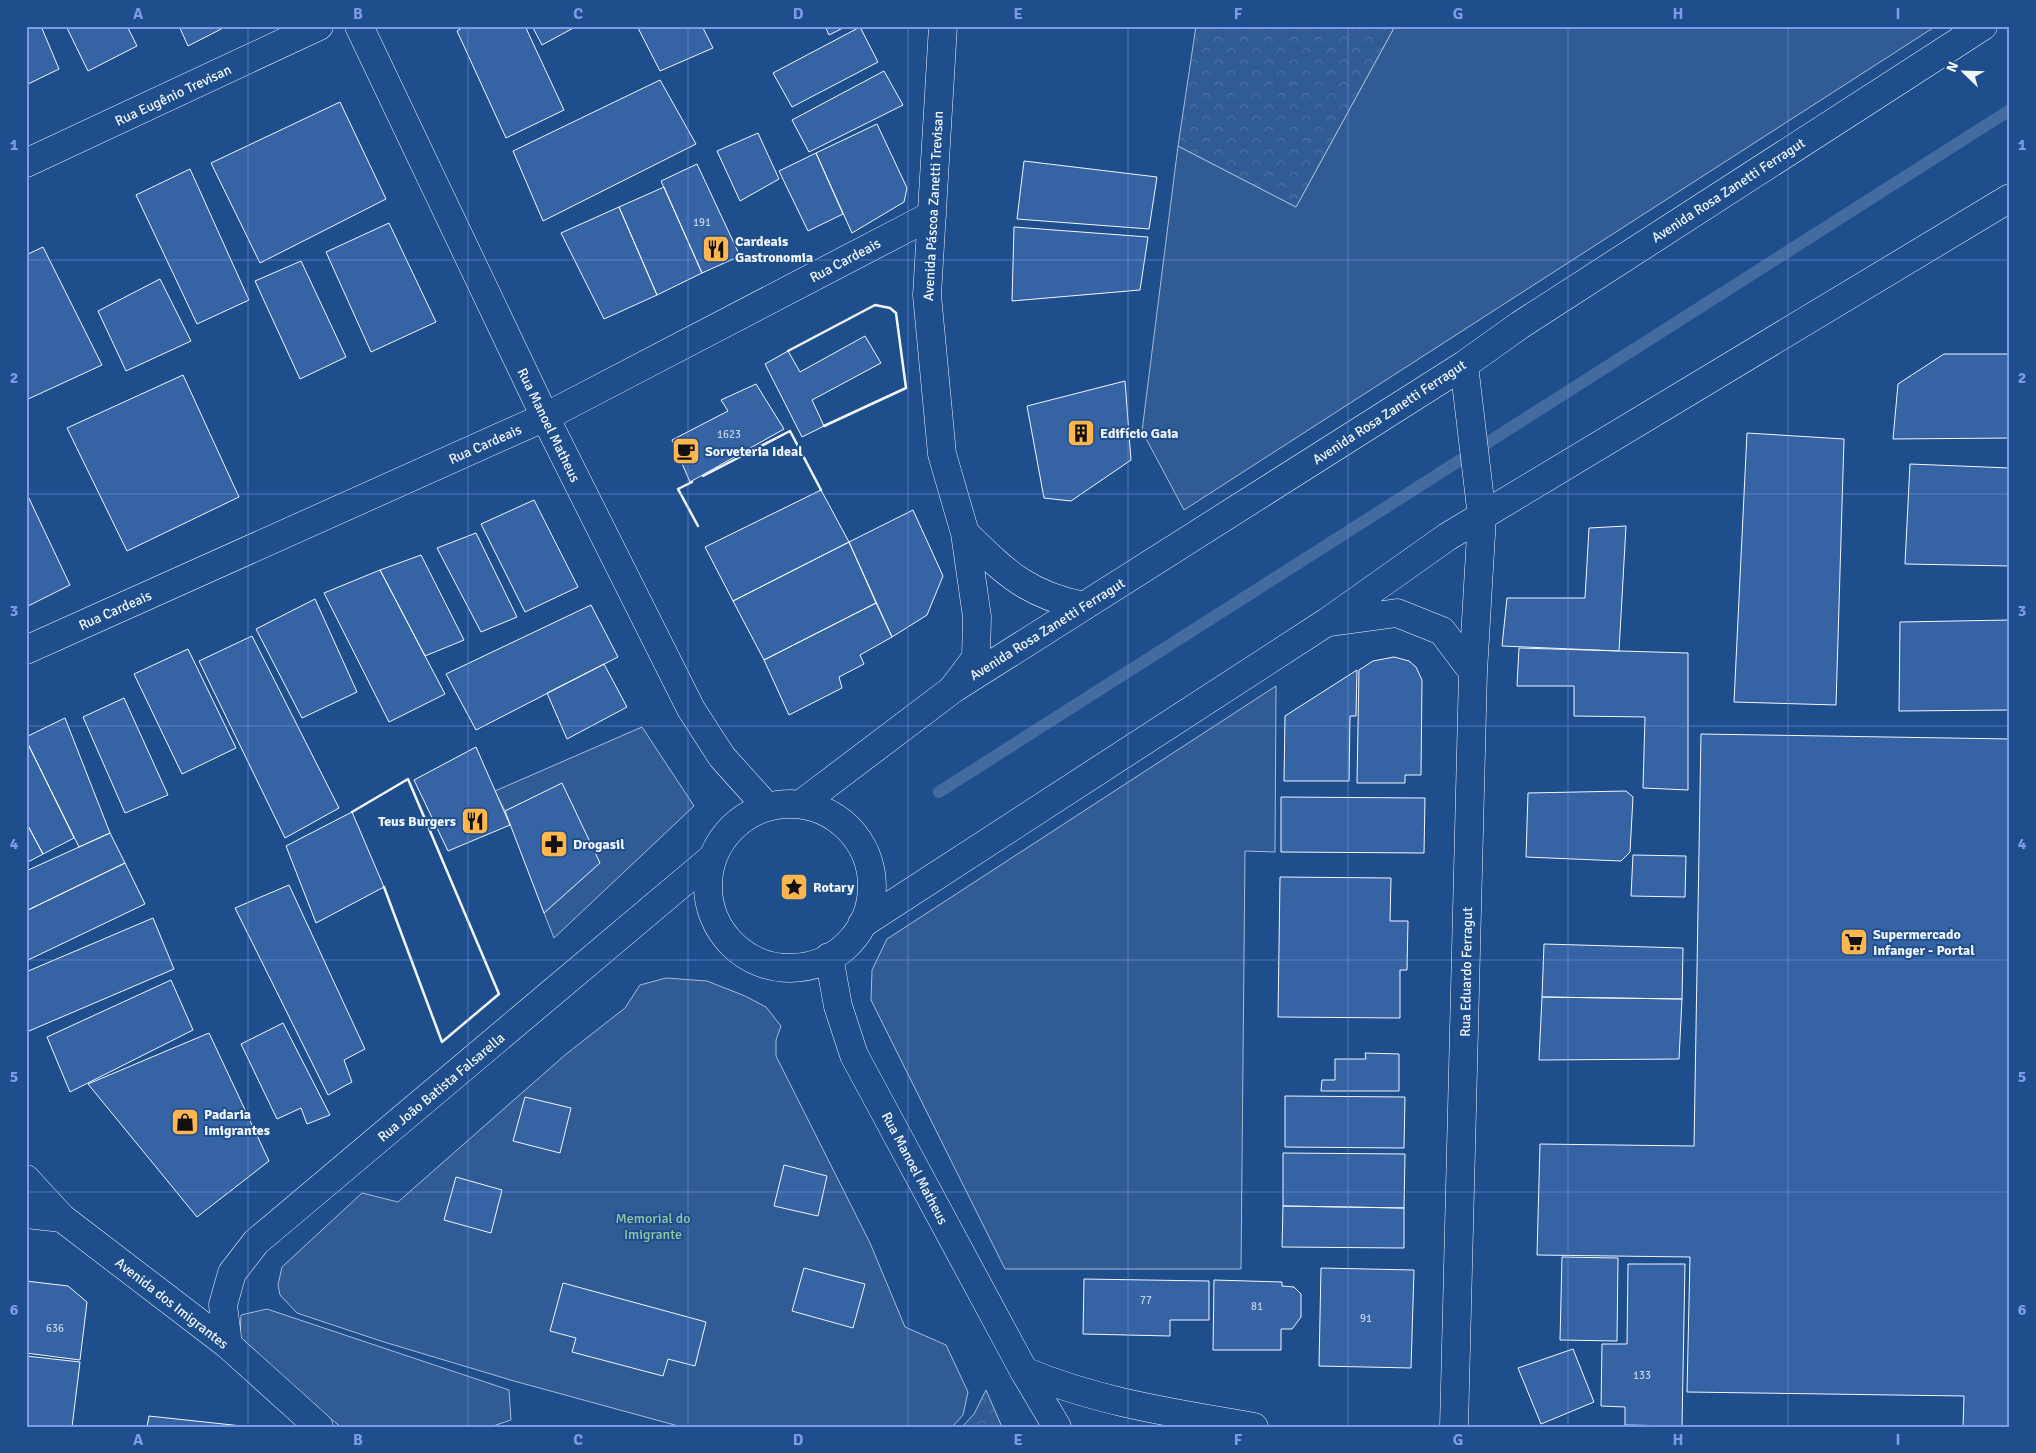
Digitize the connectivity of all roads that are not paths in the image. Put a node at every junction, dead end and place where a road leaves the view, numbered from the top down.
1 (319, 26) edge
2 (358, 26) edge
3 (943, 26) edge
4 (1983, 26) edge
5 (26, 164) edge
6 (2010, 198) edge
7 (932, 215) junction
8 (1464, 365) junction
9 (545, 418) junction
10 (1482, 517) junction
11 (965, 533) junction
12 (1084, 606) junction
13 (1327, 622) junction
14 (26, 650) edge
15 (1473, 672) junction
16 (953, 688) junction
17 (801, 804) junction
18 (767, 807) junction
19 (712, 858) junction
20 (862, 924) junction
21 (828, 957) junction
22 (26, 1179) edge
23 (26, 1214) edge
24 (62, 1218) junction
25 (228, 1345) junction
26 (1024, 1371) junction
27 (319, 1427) edge
28 (1057, 1427) edge
29 (1254, 1427) edge
30 (1454, 1427) edge

1 - 5 main road, Rua Eugênio Trevisan
2 - 9 main road, Rua Manoel Matheus
3 - 7 main road, Avenida Páscoa Zanetti Trevisan
4 - 8 main road, Avenida Rosa Zanetti Ferragut
6 - 10 main road
7 - 9 main road, Rua Cardeais
7 - 11 main road, Avenida Páscoa Zanetti Trevisan
8 - 10 main road, Rua Eduardo Ferragut
8 - 12 main road, Avenida Rosa Zanetti Ferragut
9 - 14 main road, Rua Cardeais
9 - 18 main road, Rua Manoel Matheus
10 - 13 main road
10 - 15 main road, Rua Eduardo Ferragut
11 - 12 main road, Avenida Páscoa Zanetti Trevisan
11 - 16 main road, Avenida Páscoa Zanetti Trevisan
12 - 16 main road, Avenida Rosa Zanetti Ferragut
13 - 15 main road
13 - 20 main road
15 - 30 main road, Rua Eduardo Ferragut
16 - 17 main road, Avenida Rosa Zanetti Ferragut
17 - 18 main road
17 - 20 main road
18 - 19 main road
19 - 21 main road
19 - 25 main road, Rua João Batista Falsarella
20 - 21 main road
21 - 26 main road, Rua Manoel Matheus
22 - 24 main road, Avenida dos Imigrantes
23 - 24 main road
24 - 25 main road, Avenida dos Imigrantes
25 - 27 main road, Avenida dos Imigrantes
26 - 28 main road, Rua Manoel Matheus
26 - 29 main road

